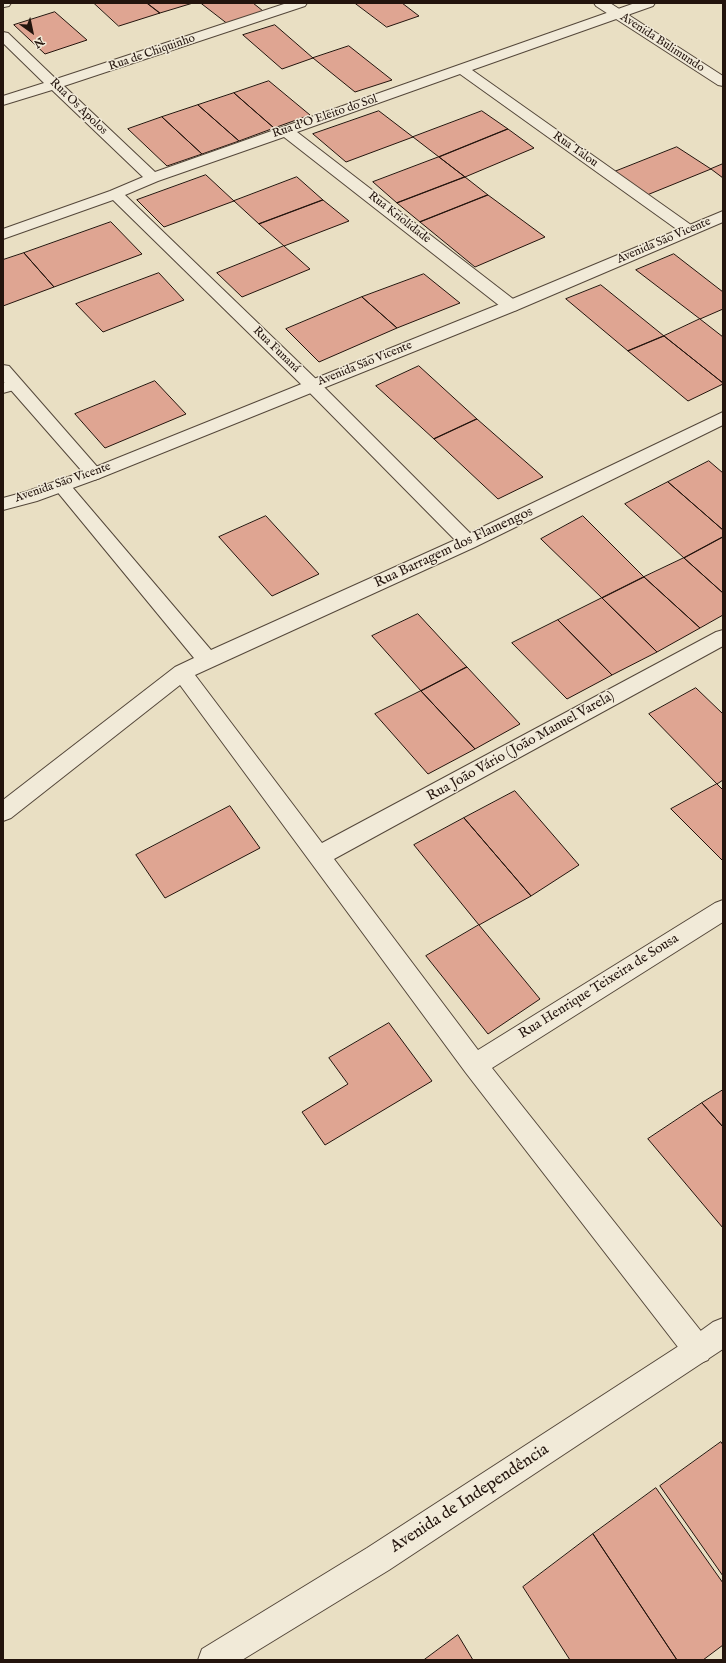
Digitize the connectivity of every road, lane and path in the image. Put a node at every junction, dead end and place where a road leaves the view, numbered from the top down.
1 (300, 3) edge
2 (601, 3) edge
3 (626, 8) edge
4 (648, 10) edge
5 (3, 36) edge
6 (462, 69) junction
7 (723, 82) edge
8 (55, 85) junction
9 (3, 101) edge
10 (286, 131) junction
11 (153, 178) junction
12 (115, 194) junction
13 (723, 216) edge
14 (688, 230) junction
15 (3, 234) edge
16 (511, 306) junction
17 (3, 370) edge
18 (312, 385) junction
19 (9, 386) edge
20 (723, 418) edge
21 (94, 474) junction
22 (62, 485) junction
23 (3, 504) edge
24 (468, 542) junction
25 (723, 637) edge
26 (207, 660) junction
27 (182, 672) junction
28 (3, 812) edge
29 (319, 856) junction
30 (723, 910) edge
31 (475, 1065) junction
32 (723, 1332) edge
33 (698, 1350) junction
34 (212, 1660) edge

1 - 8 street, Rua de Chiquinho
2 - 3 street, Avenida Bulimundo
3 - 4 street, Rua d'O Eleito do Sol
3 - 6 street, Rua d'O Eleito do Sol
3 - 7 street, Avenida Bulimundo
5 - 8 street, Rua Os Apolos
6 - 10 street, Rua d'O Eleito do Sol
6 - 14 street, Rua Talou
8 - 9 street, Rua de Chiquinho
8 - 11 street, Rua Os Apolos
10 - 11 street, Rua d'O Eleito do Sol
10 - 16 street, Rua Kriolidade
11 - 12 street, Rua d'O Eleito do Sol
12 - 15 street, Rua d'O Eleito do Sol
12 - 18 street, Rua Funaná
13 - 14 street, Avenida São Vicente
14 - 16 street, Avenida São Vicente
16 - 18 street, Avenida São Vicente
17 - 19 street
18 - 21 street, Avenida São Vicente
18 - 24 street, Rua Funaná
19 - 21 street
20 - 24 street, Rua Barragem dos Flamengos
21 - 22 street, Avenida São Vicente
22 - 23 street, Avenida São Vicente
22 - 26 street
24 - 26 street, Rua Barragem dos Flamengos
25 - 29 street, Rua João Vário (João Manuel Varela)
26 - 27 street, Rua Barragem dos Flamengos
27 - 28 street, Rua Barragem dos Flamengos
27 - 29 street
29 - 31 street
30 - 31 street, Rua Henrique Teixeira de Sousa
31 - 33 street
32 - 33 street, Avenida de Independência
33 - 34 street, Avenida de Independência

